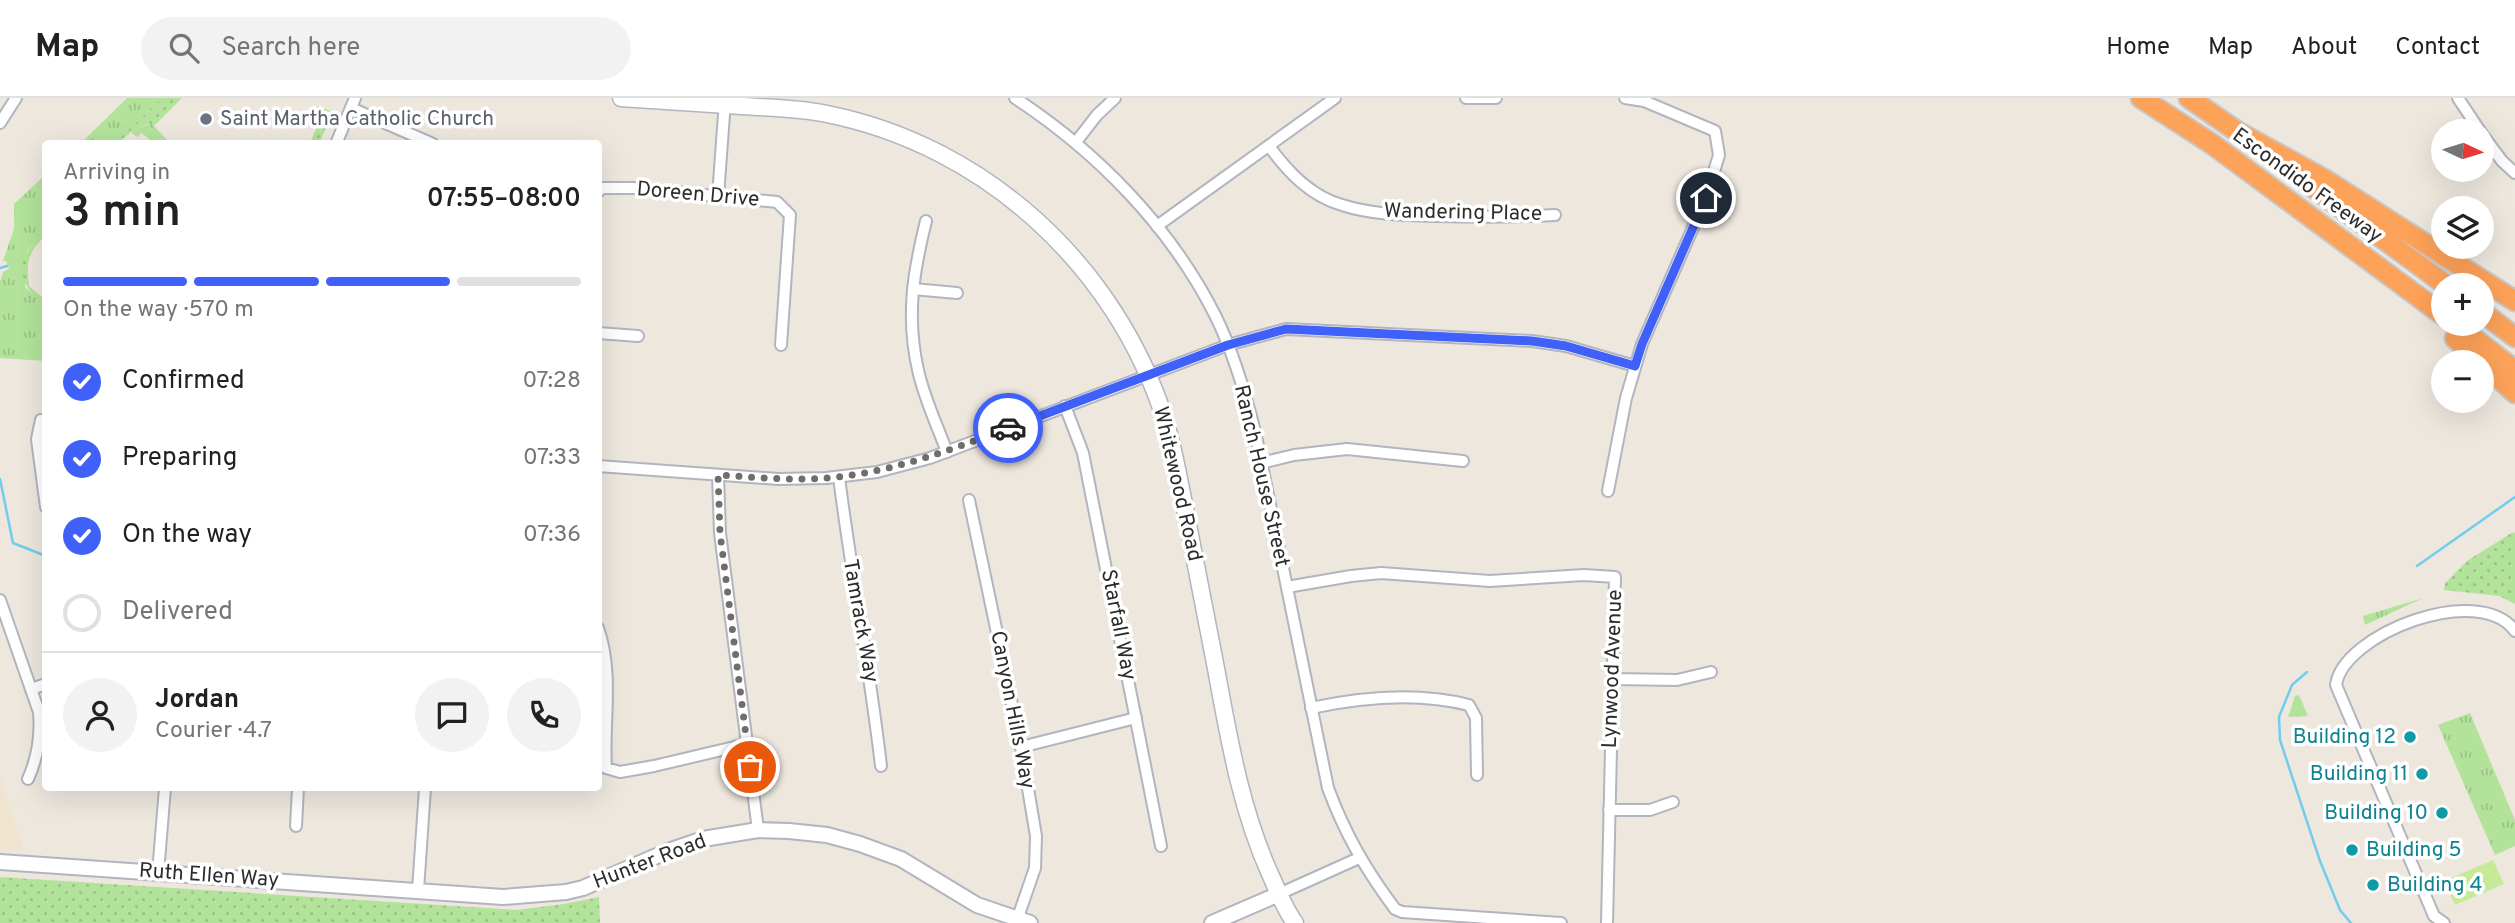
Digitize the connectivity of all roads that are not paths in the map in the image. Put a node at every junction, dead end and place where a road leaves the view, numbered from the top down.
1 (16, 98) edge
2 (621, 98) edge
3 (1015, 98) edge
4 (1115, 98) edge
5 (1335, 98) edge
6 (1466, 98) edge
7 (1496, 98) edge
8 (1625, 98) edge
9 (2141, 98) edge
10 (2189, 98) edge
11 (2458, 98) edge
12 (725, 101) edge
13 (353, 103) edge
14 (2472, 119) edge
15 (0, 123) edge
16 (2242, 134) junction
17 (338, 140) edge
18 (425, 140) edge
19 (1076, 142) junction
20 (1269, 146) junction
21 (2494, 150) edge
22 (2515, 173) edge
23 (602, 188) edge
24 (718, 196) junction
25 (1555, 215) dead end
26 (926, 221) dead end
27 (1157, 226) junction
28 (2431, 274) edge
29 (913, 289) junction
30 (957, 293) dead end
31 (2515, 301) edge
32 (2431, 308) edge
33 (2494, 321) edge
34 (602, 333) edge
35 (638, 336) dead end
36 (2453, 336) edge
37 (2468, 336) edge
38 (2515, 337) edge
39 (781, 345) dead end
40 (1228, 345) junction
41 (2468, 350) edge
42 (1635, 366) junction
43 (2515, 370) edge
44 (1148, 374) junction
45 (2494, 374) edge
46 (2515, 393) edge
47 (1065, 406) junction
48 (42, 420) edge
49 (947, 452) junction
50 (1463, 461) dead end
51 (1261, 463) junction
52 (602, 466) edge
53 (718, 475) junction
54 (42, 477) edge
55 (839, 477) junction
56 (1608, 491) dead end
57 (969, 500) dead end
58 (1287, 587) junction
59 (0, 600) edge
60 (2515, 631) edge
61 (602, 638) edge
62 (1711, 672) dead end
63 (1613, 679) junction
64 (42, 685) edge
65 (31, 689) junction
66 (1311, 708) junction
67 (1136, 718) junction
68 (747, 744) junction
69 (1021, 747) junction
70 (881, 766) dead end
71 (1477, 775) dead end
72 (29, 779) dead end
73 (166, 791) edge
74 (298, 791) edge
75 (425, 791) edge
76 (1673, 802) dead end
77 (1609, 810) junction
78 (296, 826) dead end
79 (758, 830) junction
80 (1161, 846) dead end
81 (1359, 858) junction
82 (0, 862) edge
83 (158, 873) junction
84 (418, 890) junction
85 (1279, 894) junction
86 (1023, 921) edge
87 (1212, 923) edge
88 (1295, 923) edge
89 (1561, 923) edge
90 (1607, 923) edge
91 (2444, 923) edge

1 - 15 street
2 - 12 main road, Whitewood Road
3 - 19 street, Ranch House Street
4 - 19 street
5 - 20 street
6 - 7 street
8 - 42 street
9 - 32 highway, Escondido Freeway
10 - 16 highway, Escondido Freeway
11 - 14 street
12 - 24 street
12 - 44 main road, Whitewood Road
13 - 17 street
13 - 18 street
16 - 28 highway, Escondido Freeway
16 - 31 highway
19 - 27 street, Ranch House Street
20 - 25 street, Wandering Place
20 - 27 street
21 - 22 street
23 - 24 street, Doreen Drive
24 - 39 street, Doreen Drive
26 - 29 street
27 - 40 street, Ranch House Street
29 - 30 street
29 - 49 street
33 - 38 highway
34 - 35 street
36 - 41 highway
37 - 43 highway, Escondido Freeway
40 - 42 street
40 - 44 street
40 - 51 street, Ranch House Street
42 - 56 street
44 - 47 street
44 - 85 main road, Whitewood Road
45 - 46 highway
47 - 49 street
47 - 67 street, Starfall Way
48 - 54 street
49 - 55 street
50 - 51 street
51 - 58 street, Ranch House Street
52 - 53 street
53 - 55 street
53 - 68 street
55 - 70 street, Tamrack Way
57 - 69 street, Canyon Hills Way
58 - 63 street, Lynwood Avenue
58 - 66 street, Ranch House Street
59 - 65 street
60 - 91 street
61 - 68 street
62 - 63 street
63 - 77 street, Lynwood Avenue
64 - 65 street
65 - 72 street
66 - 71 street
66 - 81 street, Ranch House Street
67 - 69 street
67 - 80 street, Starfall Way
68 - 79 street
69 - 86 street, Canyon Hills Way
73 - 83 street
74 - 78 street
75 - 84 street
76 - 77 street
77 - 90 street, Lynwood Avenue
79 - 84 street, Hunter Road
79 - 86 street, Hunter Road
81 - 85 street
81 - 89 street, Ranch House Street
82 - 83 street, Ruth Ellen Way
83 - 84 street, Ruth Ellen Way
85 - 87 street
85 - 88 main road, Whitewood Road

